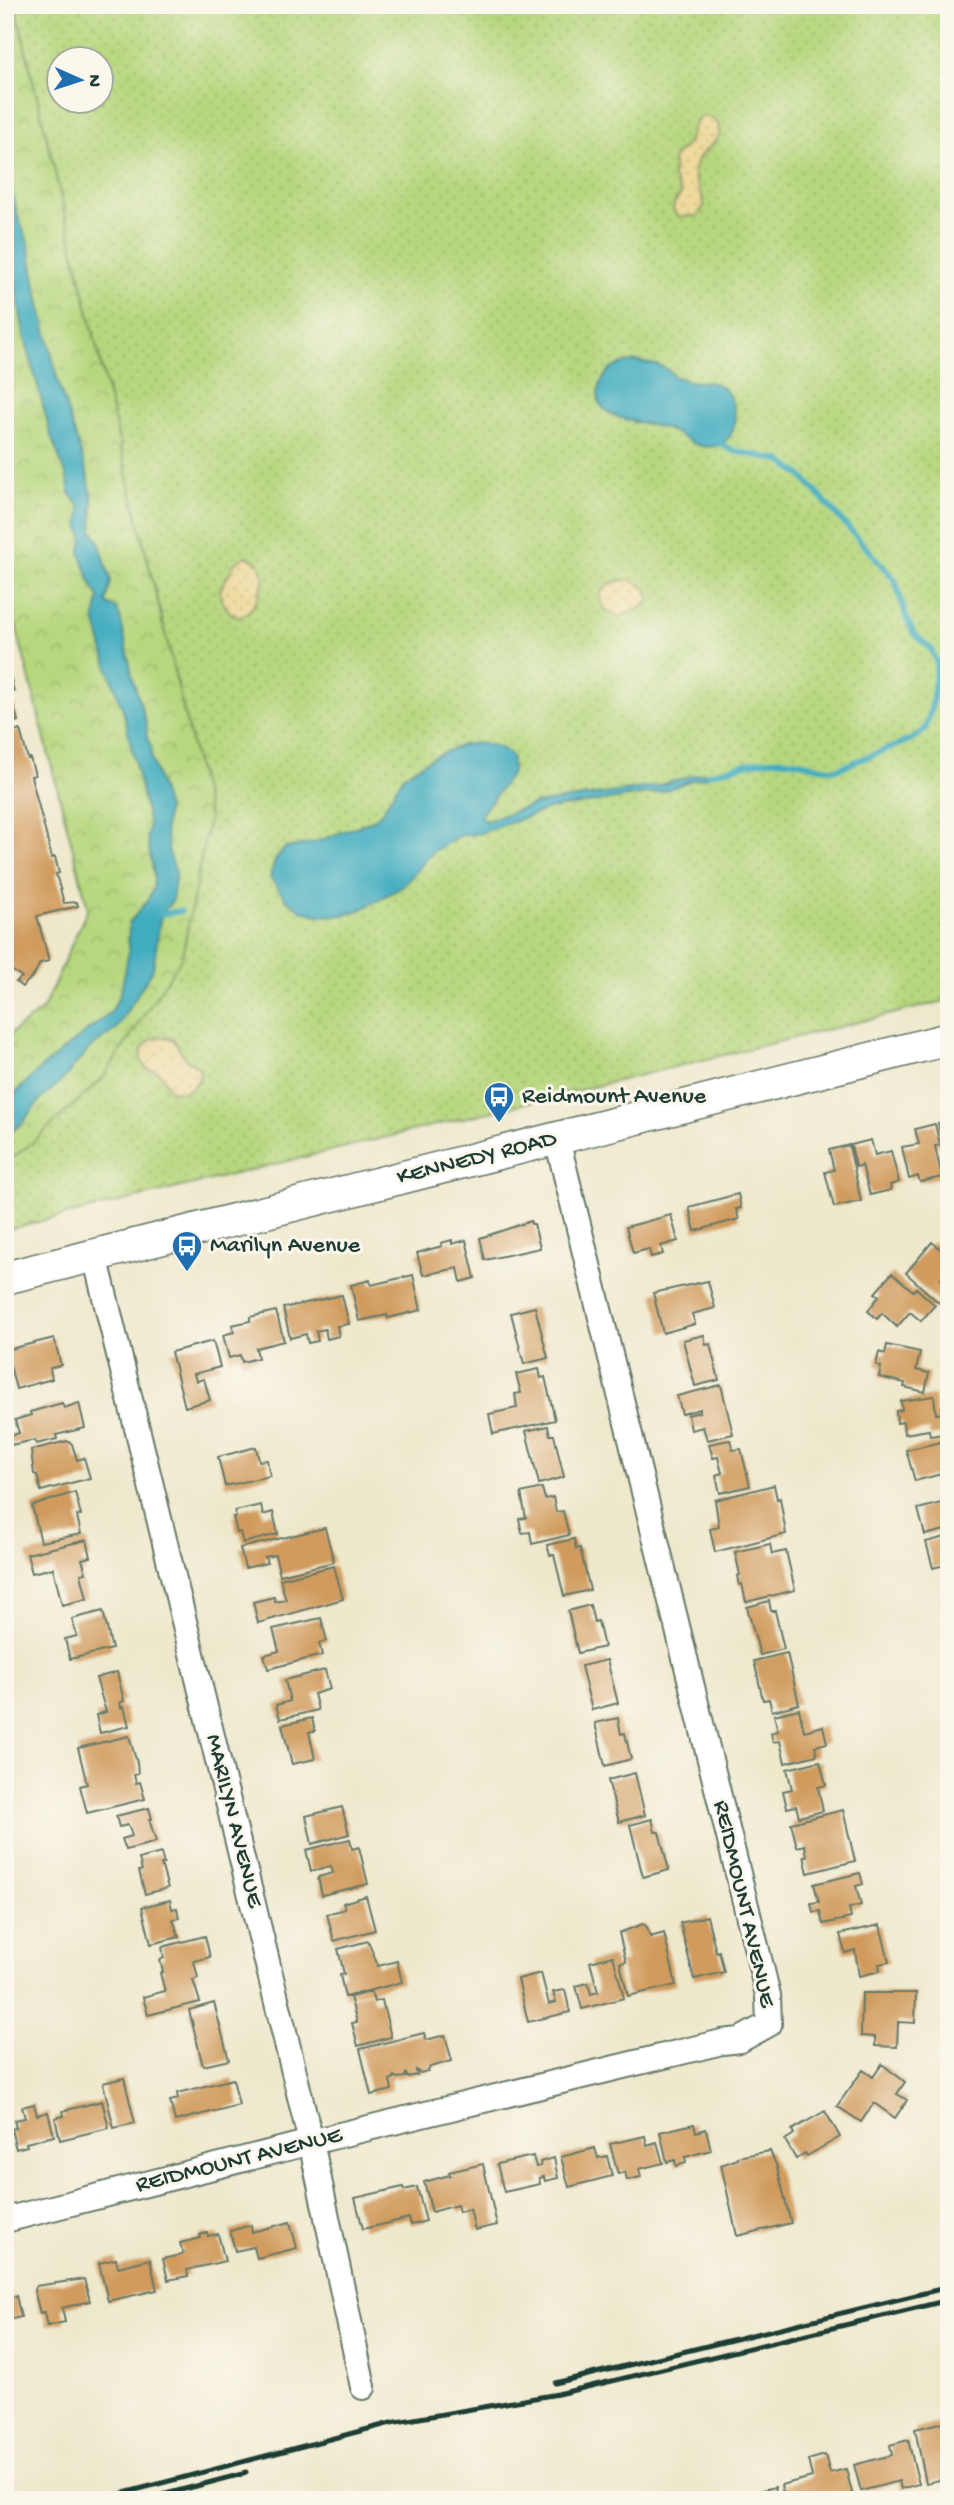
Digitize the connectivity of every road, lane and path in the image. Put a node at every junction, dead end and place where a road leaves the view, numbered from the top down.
1 (949, 1039) edge
2 (557, 1139) junction
3 (94, 1256) junction
4 (5, 1278) edge
5 (311, 2142) junction
6 (5, 2220) edge
7 (363, 2387) dead end

1 - 2 main road, KENNEDY ROAD
2 - 3 main road, KENNEDY ROAD
2 - 5 street, REIDMOUNT AVENUE
3 - 4 main road, KENNEDY ROAD
3 - 5 street, MARILYN AVENUE
5 - 6 street, REIDMOUNT AVENUE
5 - 7 street, MARILYN AVENUE

